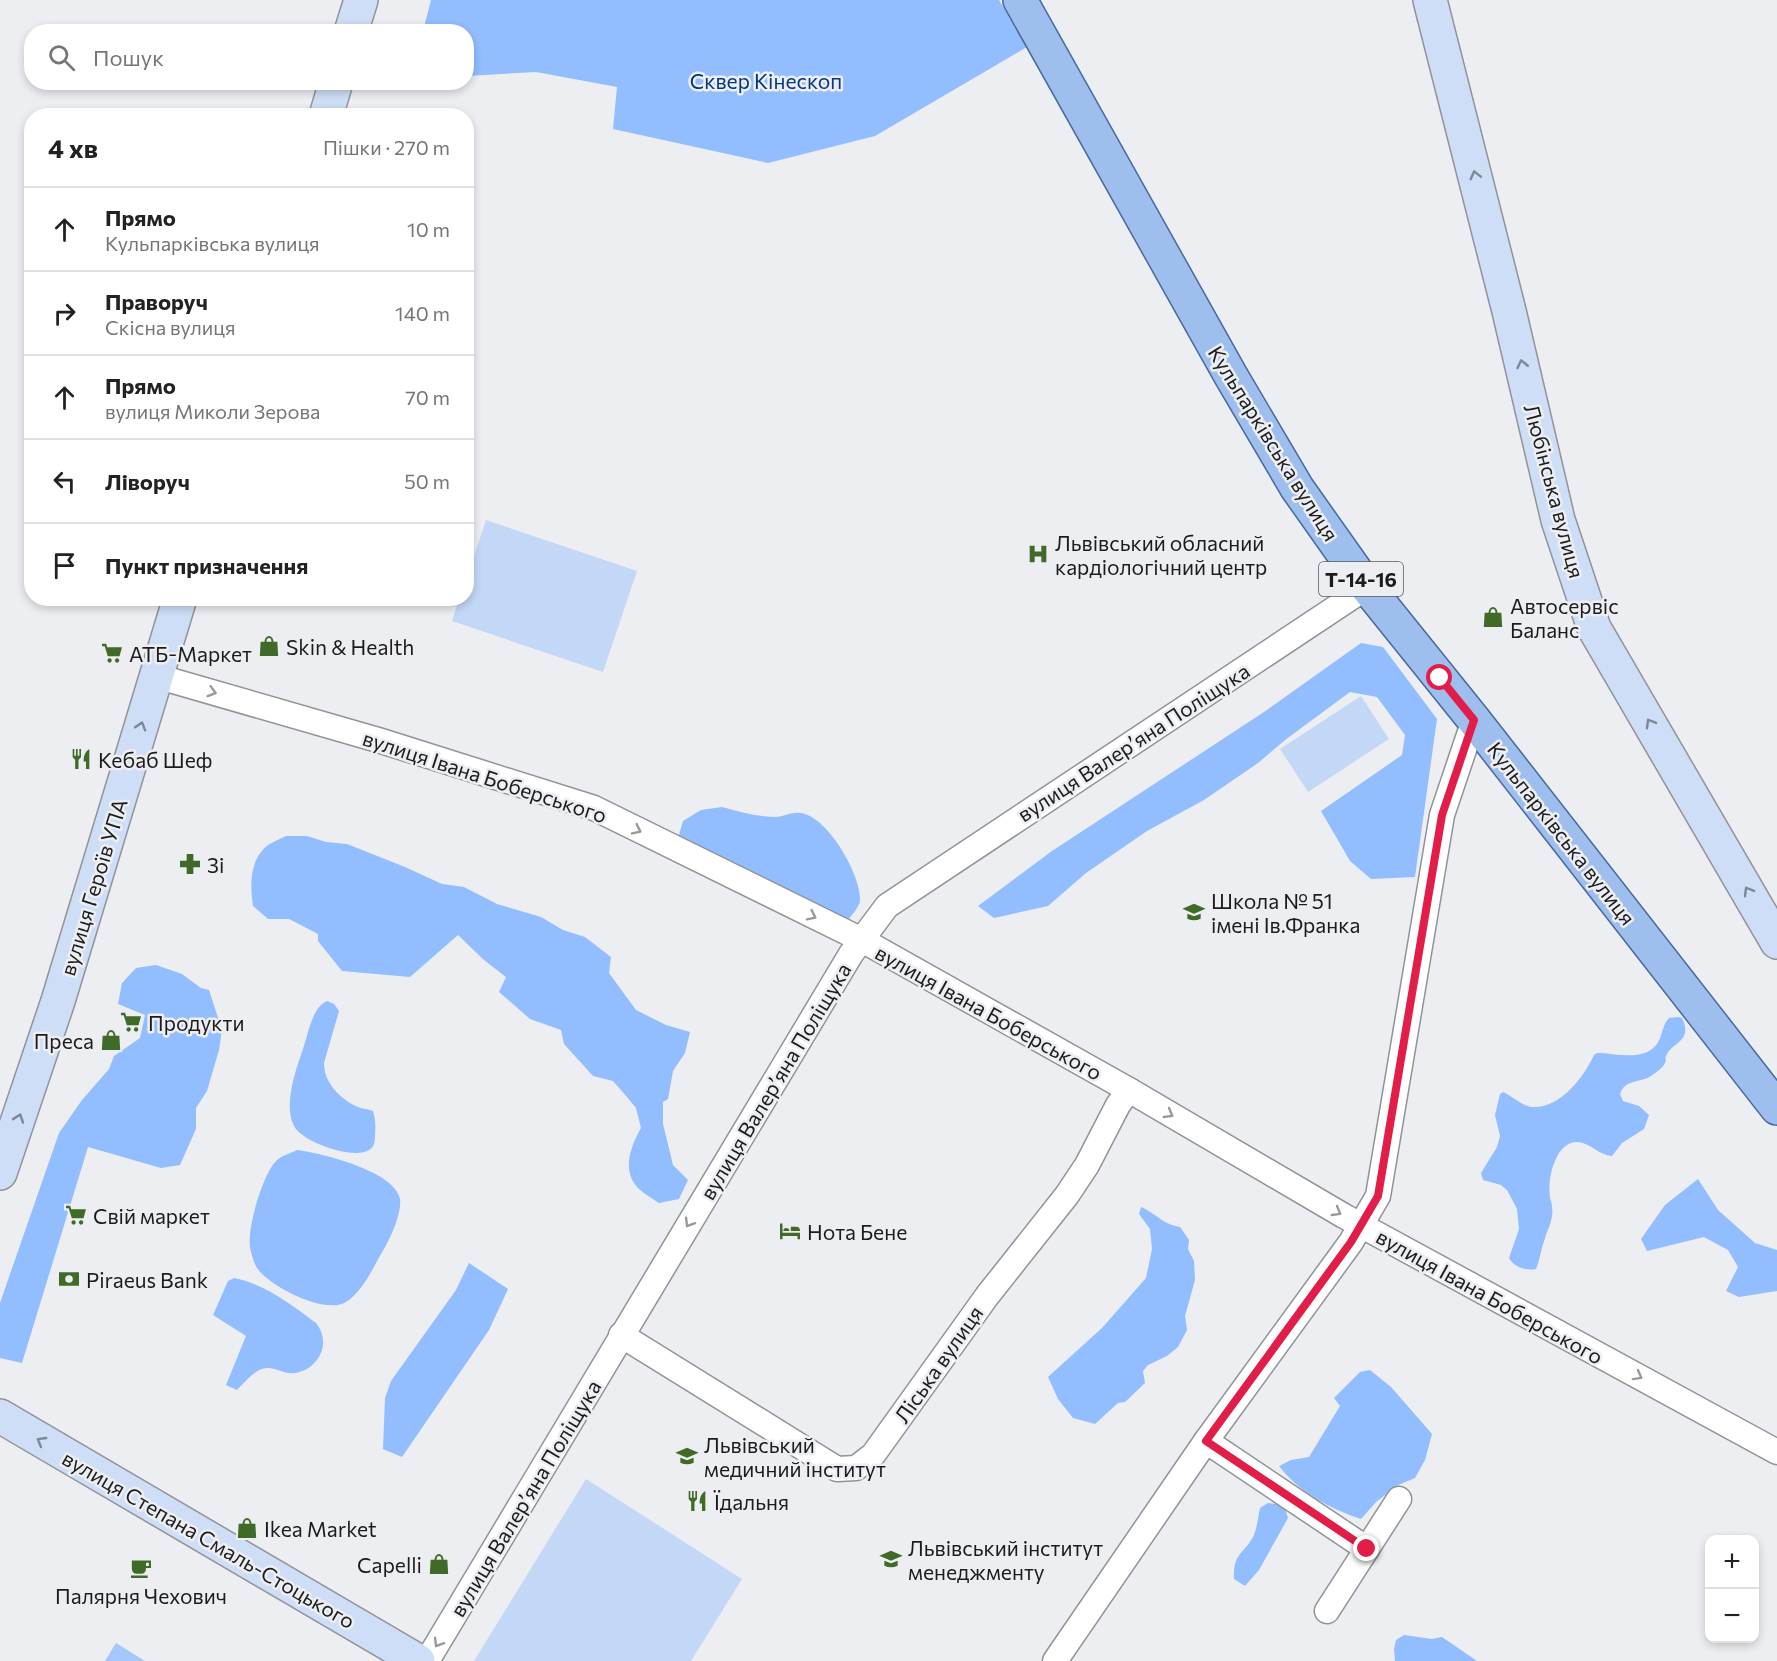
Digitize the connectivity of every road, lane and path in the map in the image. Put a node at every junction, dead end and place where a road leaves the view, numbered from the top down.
1 (361, 0) edge
2 (1020, 0) edge
3 (1430, 0) edge
4 (354, 24) edge
5 (334, 90) edge
6 (328, 108) edge
7 (1367, 587) junction
8 (178, 606) edge
9 (156, 676) junction
10 (1474, 720) junction
11 (862, 940) junction
12 (1777, 942) edge
13 (1129, 1090) junction
14 (1777, 1108) edge
15 (0, 1173) edge
16 (1362, 1225) junction
17 (621, 1335) junction
18 (0, 1416) edge
19 (1206, 1441) junction
20 (1777, 1452) edge
21 (1399, 1499) dead end
22 (1367, 1549) junction
23 (1327, 1611) dead end
24 (418, 1661) edge
25 (427, 1661) edge
26 (1055, 1661) edge

1 - 4 main road
2 - 7 main road, Кульпарківська вулиця / Т-14-16
12 -> 3 main road, Любінська вулиця
5 - 6 main road
7 - 10 main road, Кульпарківська вулиця / Т-14-16
7 - 11 street, вулиця Валерʼяна Поліщука
8 - 9 main road, вулиця Героїв УПА
9 -> 11 street, вулиця Івана Боберського
15 -> 9 main road, вулиця Героїв УПА
10 - 14 main road, Кульпарківська вулиця / Т-14-16
10 - 16 street
11 - 13 street, вулиця Івана Боберського
11 -> 17 street, вулиця Валерʼяна Поліщука
13 -> 16 street, вулиця Івана Боберського
13 - 17 street, Ліська вулиця
16 - 19 street
16 -> 20 street, вулиця Івана Боберського
17 -> 25 street, вулиця Валерʼяна Поліщука
24 -> 18 main road, вулиця Степана Смаль-Стоцького
19 - 22 street
19 - 26 street
21 - 22 street
22 - 23 street

